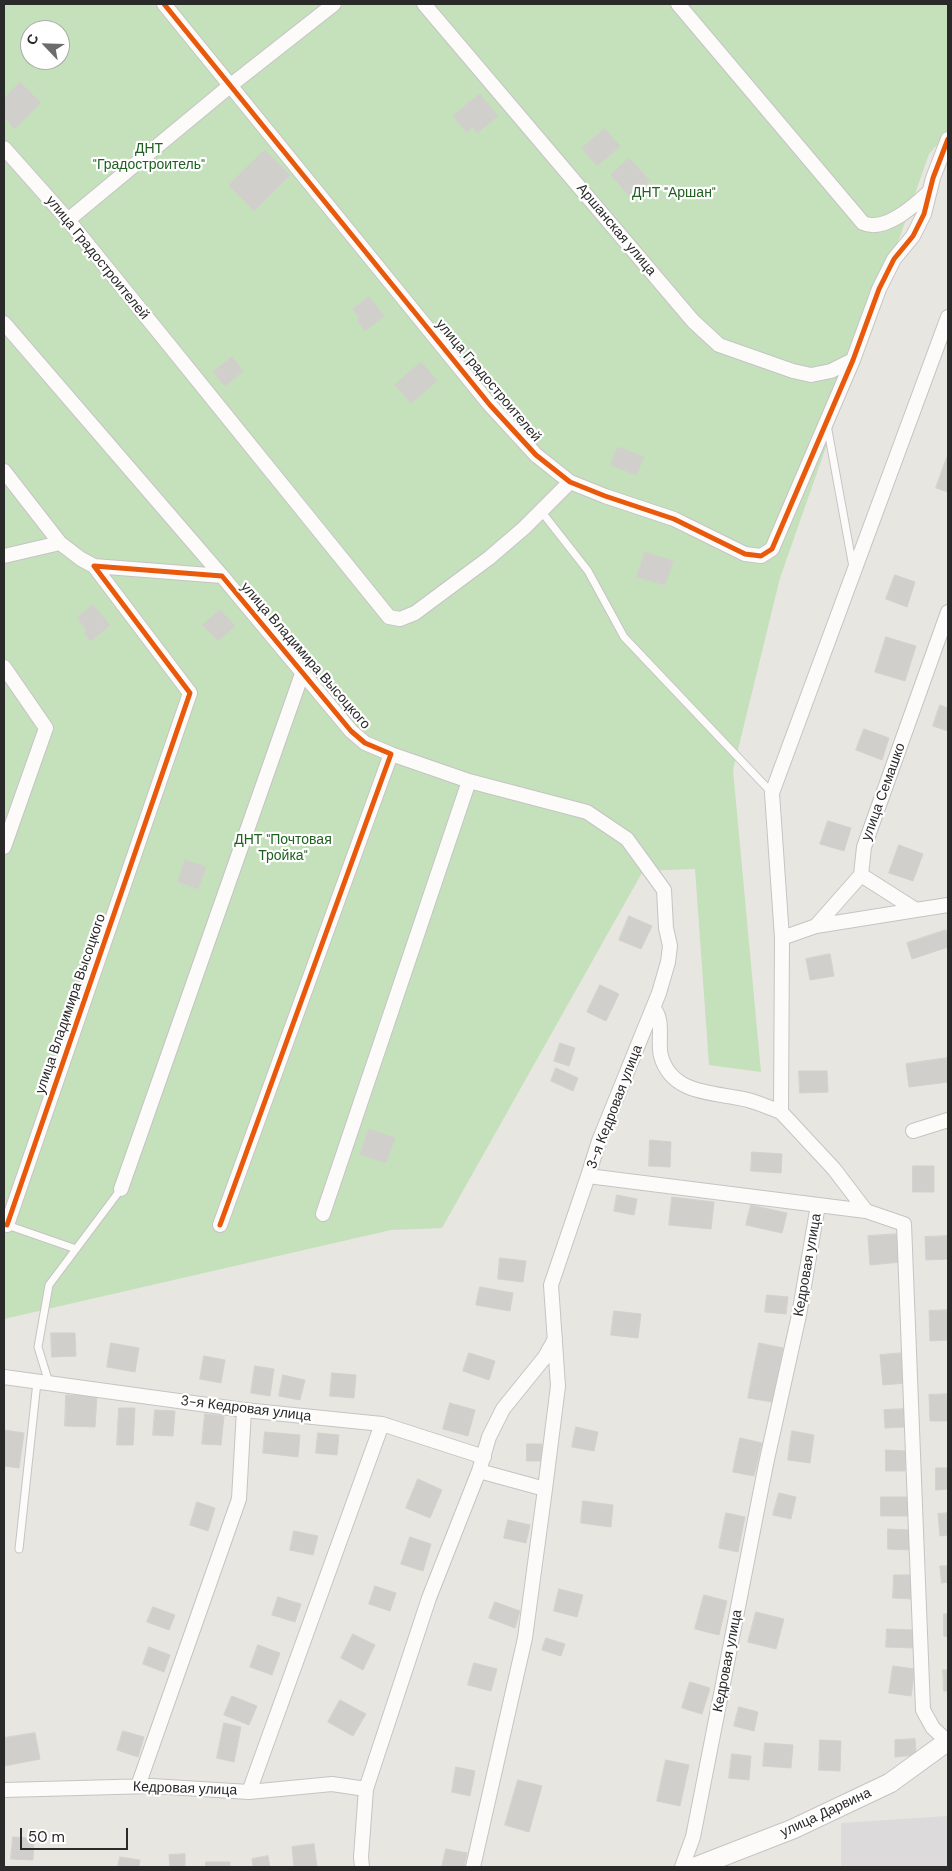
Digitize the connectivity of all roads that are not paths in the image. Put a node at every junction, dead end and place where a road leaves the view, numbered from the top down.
1 (164, 4) edge
2 (334, 4) edge
3 (424, 4) edge
4 (678, 4) edge
5 (231, 85) junction
6 (948, 139) edge
7 (4, 148) edge
8 (930, 191) junction
9 (68, 220) junction
10 (948, 317) edge
11 (4, 323) edge
12 (853, 360) junction
13 (827, 422) junction
14 (4, 471) edge
15 (570, 482) junction
16 (541, 511) junction
17 (60, 543) junction
18 (4, 556) edge
19 (94, 566) junction
20 (854, 573) junction
21 (222, 576) junction
22 (948, 612) edge
23 (945, 633) edge
24 (4, 667) edge
25 (303, 671) junction
26 (391, 754) junction
27 (469, 781) junction
28 (772, 793) junction
29 (4, 847) edge
30 (861, 875) junction
31 (948, 905) edge
32 (916, 910) junction
33 (816, 926) junction
34 (666, 928) joint
35 (782, 938) junction
36 (653, 1008) junction
37 (781, 1112) junction
38 (948, 1120) edge
39 (913, 1131) dead end
40 (588, 1176) junction
41 (121, 1189) joint
42 (818, 1205) junction
43 (866, 1212) junction
44 (323, 1214) dead end
45 (7, 1225) joint
46 (220, 1226) dead end
47 (76, 1249) junction
48 (555, 1339) junction
49 (4, 1377) edge
50 (43, 1383) junction
51 (244, 1410) junction
52 (382, 1424) junction
53 (484, 1457) junction
54 (479, 1471) junction
55 (545, 1489) junction
56 (19, 1549) dead end
57 (948, 1742) edge
58 (138, 1786) junction
59 (366, 1789) junction
60 (4, 1790) edge
61 (249, 1792) junction
62 (362, 1867) edge
63 (473, 1867) edge
64 (682, 1867) edge
65 (695, 1867) edge

1 - 5 street, улица Градостроителей
2 - 5 street
3 - 12 street, Аршанская улица
4 - 8 street
5 - 9 street
5 - 15 street, улица Градостроителей
6 - 8 street, улица Градостроителей
7 - 9 street, улица Градостроителей
8 - 12 street, улица Градостроителей
9 - 16 street, улица Градостроителей
10 - 20 street
11 - 21 street, улица Владимира Высоцкого
12 - 13 street, улица Градостроителей
13 - 15 street, улица Градостроителей
13 - 20 lane
14 - 17 street, улица Владимира Высоцкого
15 - 16 street
16 - 28 lane
17 - 18 street
17 - 19 street, улица Владимира Высоцкого
19 - 21 street, улица Владимира Высоцкого
19 - 45 street, улица Владимира Высоцкого
20 - 28 street
21 - 25 street, улица Владимира Высоцкого
22 - 23 street, улица Семашко
23 - 30 street, улица Семашко
24 - 29 street
25 - 26 street, улица Владимира Высоцкого
25 - 41 street, улица Владимира Высоцкого
26 - 27 street, улица Владимира Высоцкого
26 - 46 street
27 - 34 street, улица Владимира Высоцкого
27 - 44 street
28 - 35 street
30 - 32 street
30 - 33 street
31 - 32 street
32 - 33 street
33 - 35 street
34 - 36 street, 3-я Кедровая улица
35 - 37 street
36 - 37 street
36 - 40 street, 3-я Кедровая улица
37 - 43 street
38 - 39 street
40 - 42 street
40 - 48 street, 3-я Кедровая улица
41 - 47 lane
42 - 43 street, Кедровая улица
42 - 64 street, Кедровая улица
43 - 57 street, Кедровая улица
45 - 47 lane
47 - 50 lane
48 - 53 street
48 - 55 street
49 - 50 street, 3-я Кедровая улица
50 - 51 street, 3-я Кедровая улица
50 - 56 lane
51 - 52 street, 3-я Кедровая улица
51 - 58 street
52 - 53 street, 3-я Кедровая улица
52 - 61 street
53 - 54 street
54 - 55 street
54 - 59 street
55 - 63 street
57 - 65 street, улица Дарвина
58 - 60 street, Кедровая улица
58 - 61 street, Кедровая улица
59 - 61 street, Кедровая улица
59 - 62 street

